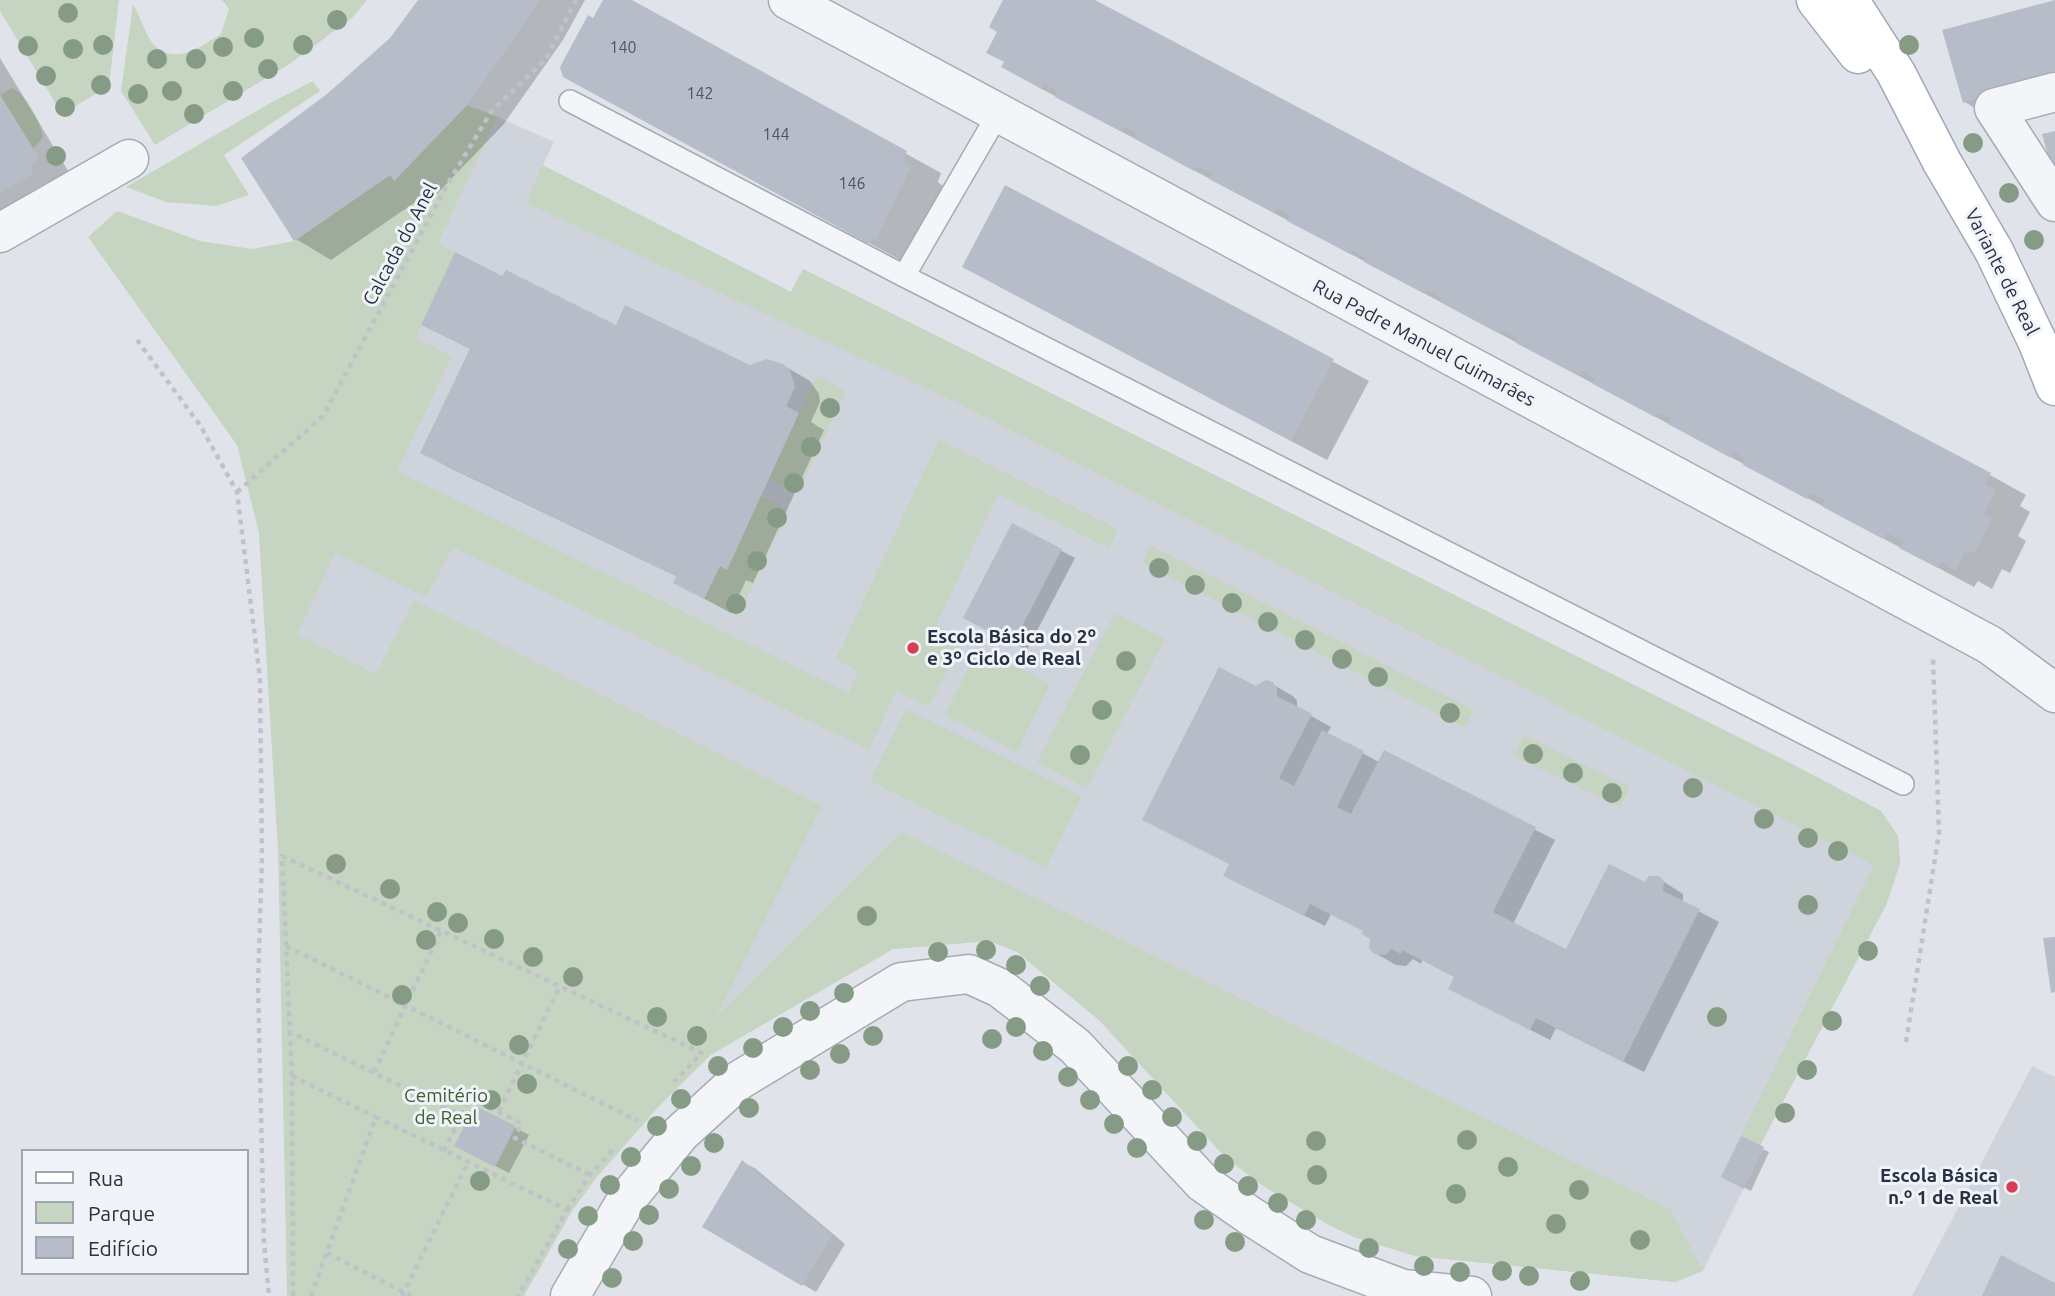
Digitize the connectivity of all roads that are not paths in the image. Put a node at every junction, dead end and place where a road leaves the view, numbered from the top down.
1 (788, 0) edge
2 (1816, 0) edge
3 (1849, 0) edge
4 (2055, 92) edge
5 (570, 100) dead end
6 (998, 114) junction
7 (129, 159) dead end
8 (1942, 162) junction
9 (2055, 202) edge
10 (0, 233) edge
11 (904, 276) junction
12 (2055, 386) edge
13 (1990, 645) junction
14 (2055, 654) edge
15 (2055, 693) edge
16 (1903, 784) dead end
17 (570, 1296) edge
18 (1472, 1296) edge

1 - 6 street, Rua Padre Manuel Guimarães
2 - 8 main road, Variante de Real
3 - 8 main road, Variante de Real
4 - 9 street
5 - 11 lane
6 - 11 lane
6 - 13 street, Rua Padre Manuel Guimarães
7 - 10 street
8 - 12 main road, Variante de Real
11 - 16 lane
13 - 14 street
13 - 15 street, Rua Padre Manuel Guimarães
17 - 18 street

